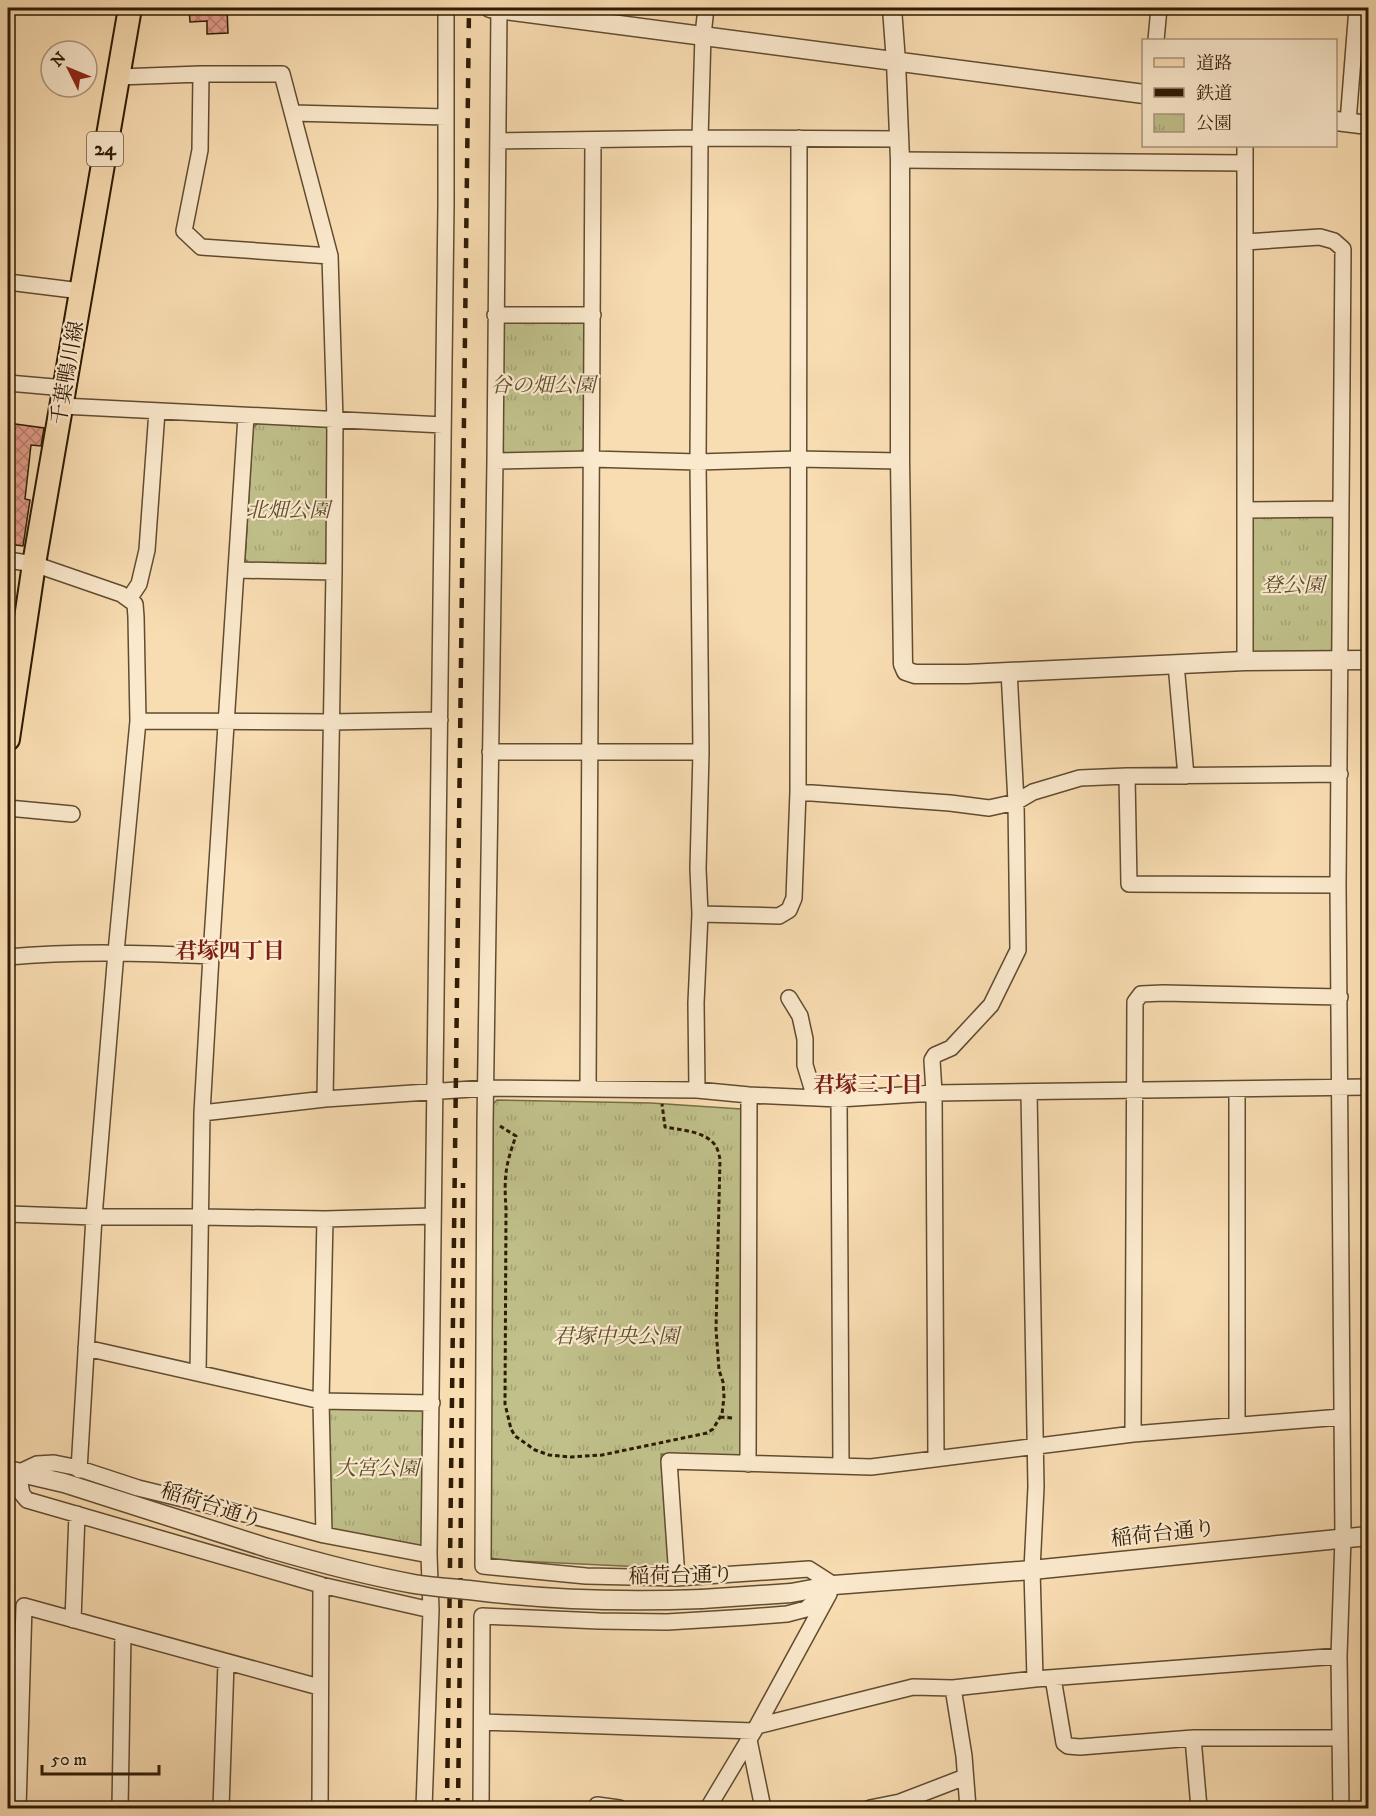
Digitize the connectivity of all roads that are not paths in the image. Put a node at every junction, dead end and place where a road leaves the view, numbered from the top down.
1 (130, 8) edge
2 (446, 8) edge
3 (496, 8) edge
4 (706, 8) edge
5 (892, 8) edge
6 (1159, 8) edge
7 (1357, 8) edge
8 (703, 35) junction
9 (1156, 39) edge
10 (896, 62) junction
11 (201, 74) junction
12 (118, 77) junction
13 (1142, 94) edge
14 (293, 113) junction
15 (446, 117) junction
16 (1342, 121) edge
17 (1368, 125) edge
18 (700, 138) junction
19 (799, 138) junction
20 (900, 139) junction
21 (592, 140) junction
22 (498, 141) junction
23 (1245, 147) edge
24 (900, 160) junction
25 (1245, 164) junction
26 (1245, 242) junction
27 (330, 256) junction
28 (8, 282) edge
29 (81, 291) junction
30 (495, 315) junction
31 (593, 315) junction
32 (8, 382) edge
33 (64, 397) junction
34 (157, 411) junction
35 (246, 416) junction
36 (335, 420) junction
37 (443, 425) junction
38 (591, 459) junction
39 (798, 459) junction
40 (900, 460) junction
41 (495, 461) junction
42 (698, 462) junction
43 (1340, 509) junction
44 (1245, 510) junction
45 (8, 560) edge
46 (34, 564) junction
47 (237, 570) junction
48 (334, 572) junction
49 (129, 599) junction
50 (1368, 660) edge
51 (1245, 661) junction
52 (1340, 661) junction
53 (1176, 664) junction
54 (13, 665) edge
55 (1009, 671) junction
56 (440, 720) junction
57 (138, 721) junction
58 (226, 721) junction
59 (331, 722) junction
60 (8, 739) edge
61 (490, 752) junction
62 (701, 752) junction
63 (589, 753) junction
64 (1340, 774) junction
65 (1127, 776) junction
66 (1186, 776) junction
67 (798, 792) junction
68 (1016, 802) junction
69 (8, 807) edge
70 (72, 814) dead end
71 (1338, 885) junction
72 (700, 914) junction
73 (116, 952) junction
74 (211, 956) junction
75 (8, 957) edge
76 (1340, 997) junction
77 (789, 998) dead end
78 (1368, 1087) edge
79 (486, 1088) junction
80 (1340, 1088) junction
81 (588, 1089) junction
82 (1237, 1089) junction
83 (434, 1090) junction
84 (697, 1090) junction
85 (1136, 1091) junction
86 (934, 1093) junction
87 (1029, 1093) junction
88 (749, 1095) junction
89 (815, 1098) junction
90 (325, 1099) junction
91 (839, 1099) junction
92 (202, 1113) junction
93 (8, 1214) edge
94 (433, 1216) junction
95 (94, 1217) junction
96 (201, 1217) junction
97 (325, 1219) junction
98 (86, 1348) junction
99 (198, 1373) junction
100 (321, 1401) junction
101 (432, 1403) junction
102 (1341, 1418) junction
103 (1237, 1425) junction
104 (1133, 1434) junction
105 (1035, 1445) junction
106 (936, 1459) junction
107 (748, 1464) junction
108 (841, 1466) junction
109 (79, 1470) junction
110 (13, 1472) edge
111 (77, 1514) junction
112 (324, 1535) junction
113 (1368, 1536) edge
114 (1343, 1538) junction
115 (429, 1555) junction
116 (1032, 1570) junction
117 (677, 1578) junction
118 (321, 1585) junction
119 (834, 1585) junction
120 (431, 1610) junction
121 (73, 1620) junction
122 (123, 1635) junction
123 (1339, 1656) junction
124 (226, 1663) junction
125 (1053, 1678) junction
126 (1035, 1679) junction
127 (319, 1687) junction
128 (953, 1688) junction
129 (482, 1722) junction
130 (753, 1732) junction
131 (1193, 1738) junction
132 (1340, 1738) junction
133 (965, 1777) junction
134 (597, 1804) dead end
135 (18, 1809) edge
136 (120, 1809) edge
137 (221, 1809) edge
138 (320, 1809) edge
139 (424, 1809) edge
140 (481, 1809) edge
141 (620, 1809) edge
142 (708, 1809) edge
143 (764, 1809) edge
144 (870, 1809) edge
145 (968, 1809) edge
146 (1199, 1809) edge
147 (1341, 1809) edge

1 - 12 main road, 千葉鴨川線 / 24
2 - 15 street
3 - 8 street
3 - 22 street
4 - 8 street
5 - 10 street
6 - 9 street
7 - 16 street
8 - 10 street
8 - 18 street
10 - 13 street
10 - 20 street
11 - 12 street
11 - 14 street
11 - 27 street
12 - 29 main road, 千葉鴨川線 / 24
14 - 15 street
14 - 27 street
15 - 37 street
16 - 17 street
18 - 19 street
18 - 21 street
18 - 42 street
19 - 20 street
19 - 39 street
20 - 24 street
21 - 22 street
21 - 31 street
22 - 30 street
23 - 25 street
24 - 25 street
24 - 40 street
25 - 26 street
26 - 43 street
26 - 44 street
27 - 36 street
28 - 29 street
29 - 33 main road, 千葉鴨川線 / 24
30 - 31 street
30 - 41 street
31 - 38 street
32 - 33 street
33 - 34 street
33 - 46 main road, 千葉鴨川線 / 24
34 - 35 street
34 - 49 street
35 - 36 street
35 - 47 street
36 - 37 street
36 - 48 street
37 - 56 street
38 - 41 street
38 - 42 street
38 - 63 street
39 - 40 street
39 - 42 street
39 - 67 street
40 - 55 street
41 - 61 street
42 - 62 street
43 - 44 street
43 - 52 street
44 - 51 street
45 - 46 street
46 - 49 street
46 - 54 main road, 千葉鴨川線 / 24
47 - 48 street
47 - 58 street
48 - 59 street
49 - 57 street
50 - 52 street
51 - 52 street
51 - 53 street
52 - 64 street
53 - 55 street
53 - 66 street
54 - 60 main road, 千葉鴨川線 / 24
55 - 68 street
56 - 59 street
56 - 83 street
57 - 58 street
57 - 73 street
58 - 59 street
58 - 74 street
59 - 90 street
61 - 63 street
61 - 79 street
62 - 63 street
62 - 72 street
63 - 81 street
64 - 66 street
64 - 71 street
65 - 66 street
65 - 68 street
65 - 71 street
67 - 68 street
67 - 72 street
68 - 86 street
69 - 70 street
71 - 76 street
72 - 84 street
73 - 74 street
73 - 75 street
73 - 95 street
74 - 92 street
76 - 80 street
76 - 85 street
77 - 89 street
78 - 80 street
79 - 81 street
79 - 83 street
79 - 117 street
80 - 82 street
80 - 102 street
81 - 84 street
82 - 85 street
82 - 103 street
83 - 90 street
83 - 94 street
84 - 88 street
85 - 87 street
85 - 104 street
86 - 87 street
86 - 91 street
86 - 106 street
87 - 105 street
88 - 89 street
88 - 107 street
89 - 91 street
90 - 92 street
91 - 108 street
92 - 96 street
93 - 95 street
94 - 97 street
94 - 101 street
95 - 96 street
95 - 98 street
96 - 97 street
96 - 99 street
97 - 100 street
98 - 99 street
98 - 109 street
99 - 100 street
100 - 101 street
100 - 112 street
101 - 115 street
102 - 103 street
102 - 114 street
103 - 104 street
104 - 105 street
105 - 106 street
105 - 116 street
106 - 108 street
107 - 108 street
107 - 117 street
109 - 110 street
109 - 112 street
110 - 111 street
110 - 119 street, 稲荷台通り, bridge
111 - 118 street
111 - 121 street
112 - 115 street
113 - 114 street, 稲荷台通り
114 - 116 street, 稲荷台通り
114 - 123 street
115 - 120 street
116 - 119 street, 稲荷台通り
116 - 126 street
117 - 119 street
118 - 120 street
118 - 127 street
119 - 129 street
119 - 130 street
120 - 139 street
121 - 122 street
121 - 135 street
122 - 124 street
122 - 136 street
123 - 125 street
123 - 132 street
124 - 127 street
124 - 137 street
125 - 126 street
125 - 131 street
126 - 128 street
127 - 138 street
128 - 130 street
128 - 133 street
129 - 130 street
129 - 140 street
130 - 142 street
130 - 143 street
131 - 132 street
131 - 146 street
132 - 147 street
133 - 144 street
133 - 145 street
134 - 141 street

